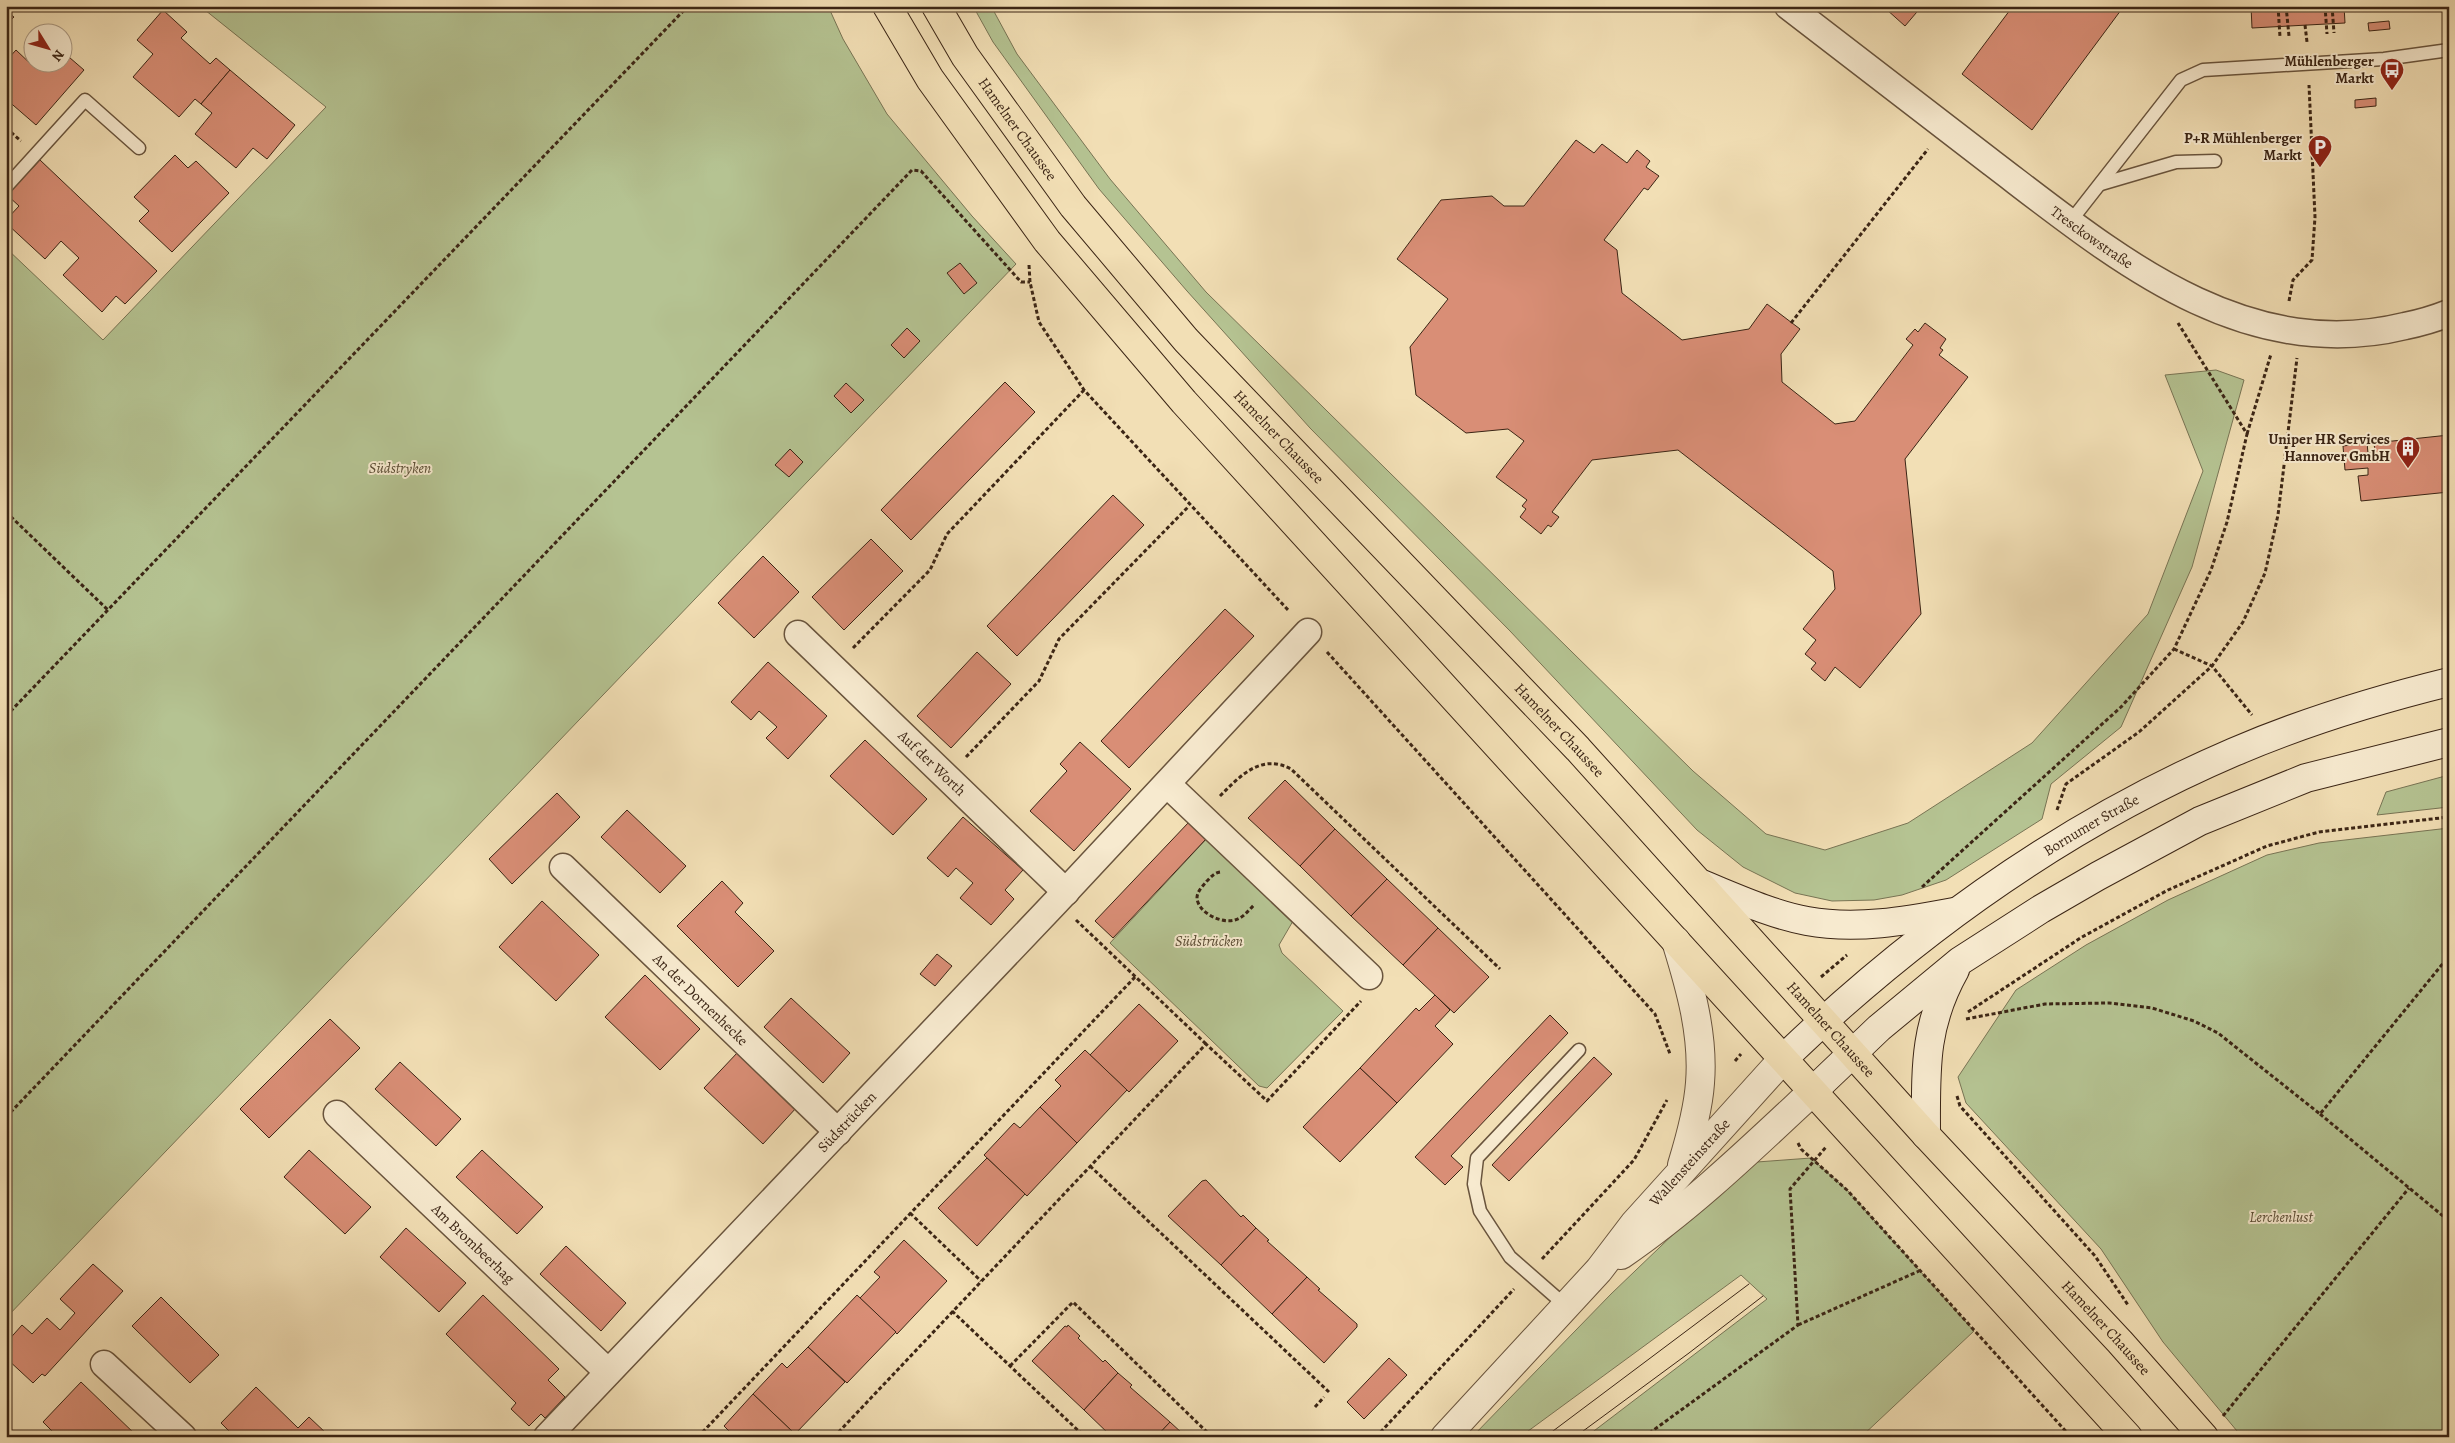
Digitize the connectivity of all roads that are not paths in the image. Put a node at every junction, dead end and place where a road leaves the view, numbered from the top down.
1 (886, 6) edge
2 (936, 6) edge
3 (1788, 6) edge
4 (2449, 50) edge
5 (139, 148) dead end
6 (2215, 161) dead end
7 (2101, 184) junction
8 (6, 187) edge
9 (2070, 222) junction
10 (2449, 313) edge
11 (1308, 632) road end
12 (798, 634) dead end
13 (2449, 682) edge
14 (2449, 742) edge
15 (1167, 784) junction
16 (563, 868) dead end
17 (1699, 882) junction
18 (1061, 897) junction
19 (1958, 911) junction
20 (1676, 941) junction
21 (1960, 961) junction
22 (1369, 976) road end
23 (1823, 1020) junction
24 (1580, 1050) dead end
25 (1852, 1053) junction
26 (1783, 1059) junction
27 (1813, 1091) junction
28 (337, 1114) dead end
29 (838, 1132) junction
30 (1926, 1135) junction
31 (1680, 1172) junction
32 (1599, 1270) junction
33 (1566, 1306) junction
34 (104, 1364) dead end
35 (608, 1372) junction
36 (2212, 1428) edge
37 (183, 1437) edge
38 (547, 1437) edge
39 (1445, 1437) edge
40 (2128, 1437) edge

1 - 20 main road
2 - 17 main road, Hamelner Chaussee
3 - 9 street, Tresckowstraße
4 - 7 lane
5 - 8 lane
6 - 7 lane
7 - 9 lane
9 - 10 street, Tresckowstraße
11 - 15 street, Südstrücken
12 - 18 street, Auf der Worth
13 - 19 main road, Bornumer Straße
14 - 21 main road
15 - 18 street, Südstrücken
15 - 22 street
16 - 29 street, An der Dornenhecke
17 - 19 main road
17 - 23 main road, Hamelner Chaussee
18 - 29 street, Südstrücken
19 - 23 main road, Bornumer Straße
20 - 26 main road
20 - 31 main road
21 - 25 main road
21 - 30 main road
23 - 25 main road, Hamelner Chaussee
23 - 26 main road, Bornumer Straße
24 - 33 lane
25 - 27 main road
25 - 30 main road, Hamelner Chaussee
26 - 27 main road
26 - 31 main road, Wallensteinstraße
27 - 32 main road, Wallensteinstraße
27 - 40 main road
28 - 35 street, Am Brombeerhag
29 - 35 street, Südstrücken
30 - 36 main road, Hamelner Chaussee
31 - 32 main road, Wallensteinstraße
32 - 33 main road, Wallensteinstraße
33 - 39 main road, Wallensteinstraße
34 - 37 street
35 - 38 street, Südstrücken

